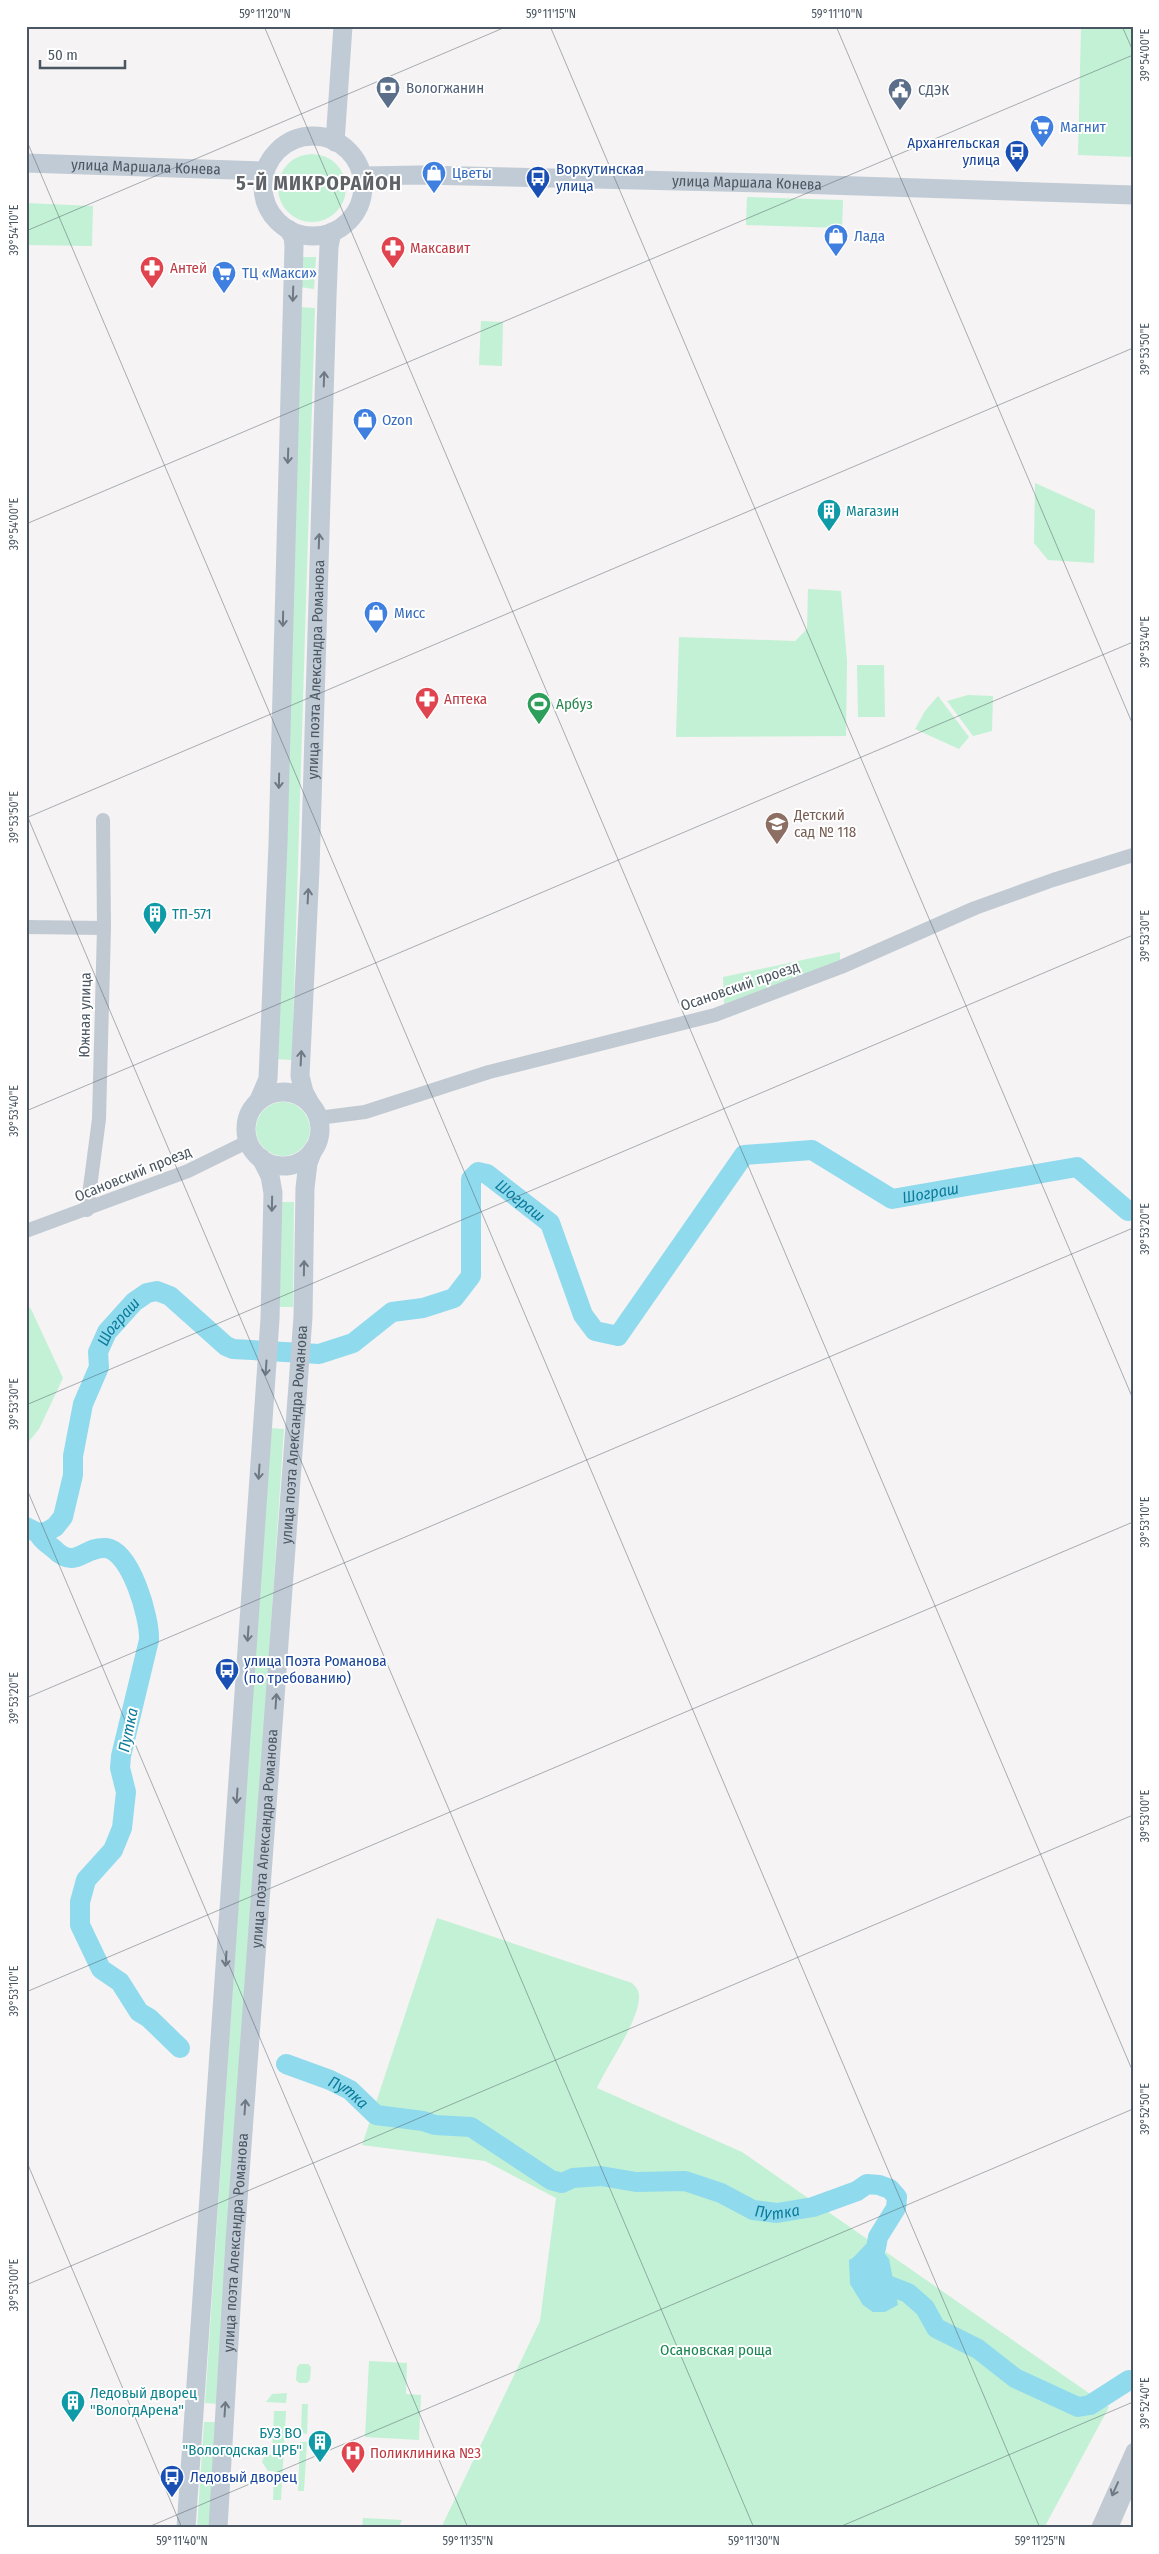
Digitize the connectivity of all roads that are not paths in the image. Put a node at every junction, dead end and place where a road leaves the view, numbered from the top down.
1 (342, 26) edge
2 (335, 142) junction
3 (26, 163) edge
4 (265, 172) junction
5 (362, 176) junction
6 (1133, 195) edge
7 (288, 229) junction
8 (332, 232) junction
9 (103, 820) dead end
10 (1133, 855) edge
11 (26, 926) edge
12 (104, 928) junction
13 (259, 1100) junction
14 (315, 1111) junction
15 (249, 1142) junction
16 (313, 1150) junction
17 (261, 1158) junction
18 (87, 1210) junction
19 (26, 1217) edge
20 (31, 1230) edge
21 (1133, 2450) edge
22 (1133, 2477) edge
23 (186, 2528) edge
24 (218, 2528) edge
25 (1098, 2528) edge
26 (1111, 2528) edge

1 - 2 main road
2 - 4 main road
2 - 5 main road
3 - 4 main road, улица Маршала Конева
4 - 7 main road
5 - 6 main road, улица Маршала Конева
5 - 8 main road
7 - 8 main road
7 -> 13 main road
14 -> 8 main road, улица поэта Александра Романова
9 - 12 street, Южная улица
10 - 14 street, Осановский проезд
11 - 12 street
12 - 18 street, Южная улица
13 - 14 main road
13 - 15 main road
14 - 16 main road
15 - 17 main road
15 - 18 street, Осановский проезд
16 - 17 main road
24 -> 16 main road, улица поэта Александра Романова
17 -> 23 main road, улица поэта Александра Романова
18 - 20 street, Осановский проезд
19 - 20 street
21 -> 25 street
22 - 26 street

